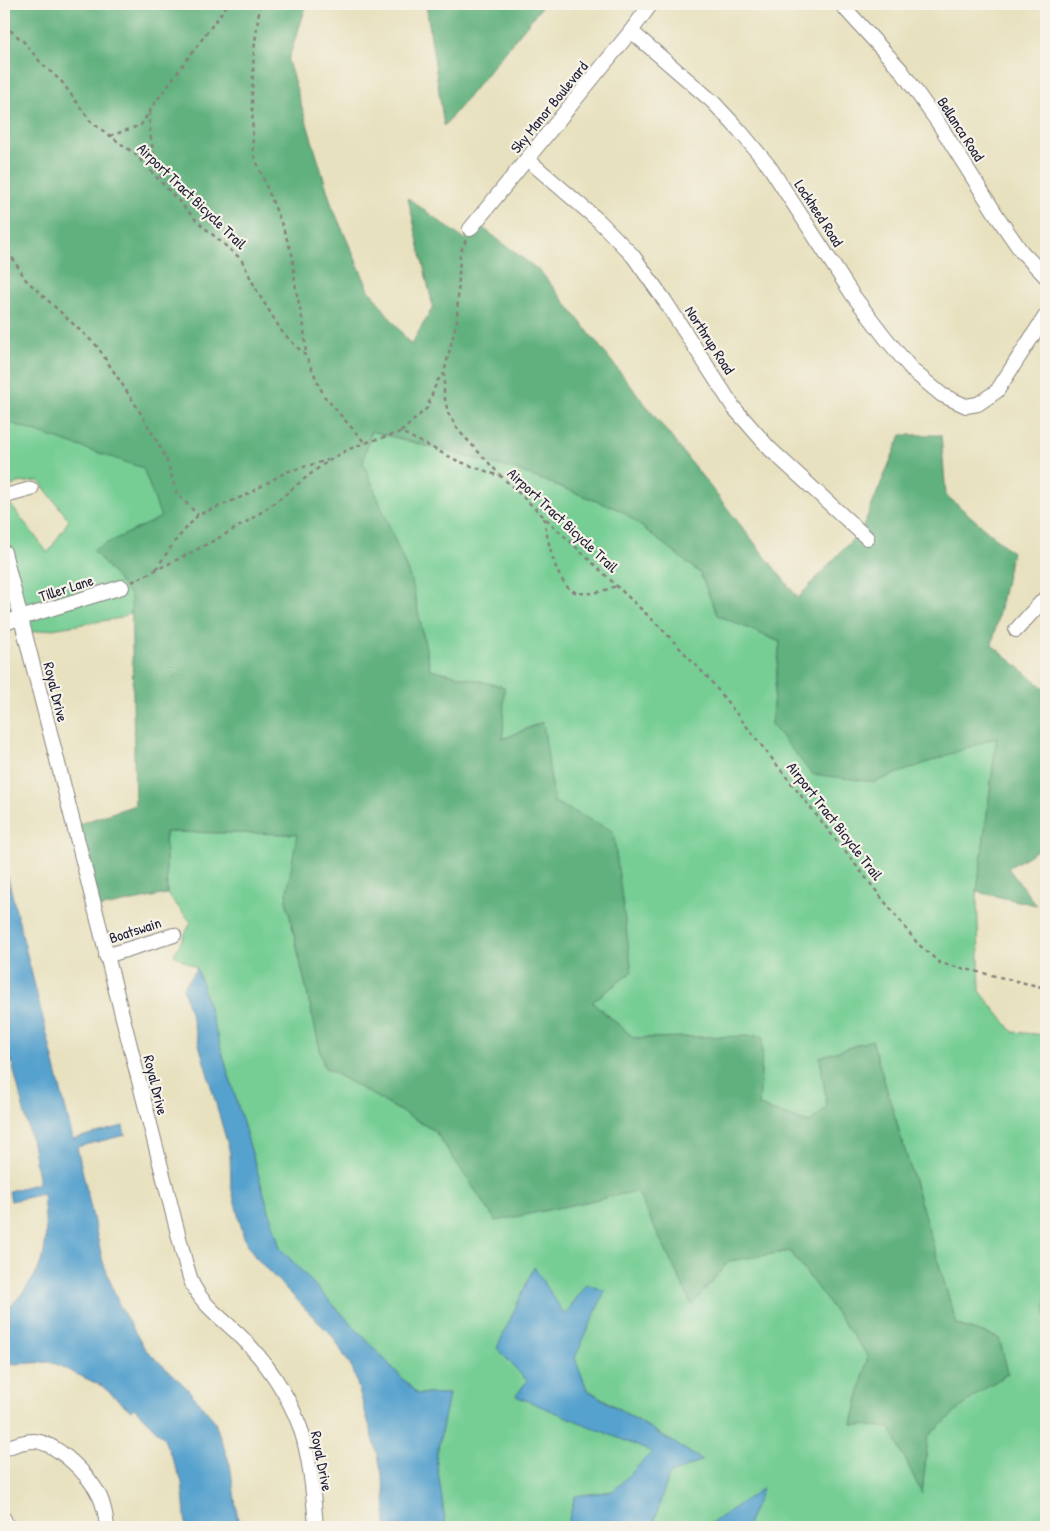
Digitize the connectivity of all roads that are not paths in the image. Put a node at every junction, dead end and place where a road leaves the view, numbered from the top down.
1 (651, 4) edge
2 (842, 4) edge
3 (631, 31) junction
4 (527, 159) junction
5 (470, 229) road end
6 (1046, 277) edge
7 (1046, 316) edge
8 (31, 489) dead end
9 (4, 498) edge
10 (867, 538) dead end
11 (4, 552) edge
12 (122, 587) road end
13 (1046, 597) edge
14 (21, 619) junction
15 (4, 623) edge
16 (1016, 630) dead end
17 (174, 934) dead end
18 (106, 956) junction
19 (4, 1449) edge
20 (4, 1518) edge
21 (7, 1527) edge
22 (107, 1527) edge
23 (316, 1527) edge

1 - 3 street, Sky Manor Boulevard
2 - 6 street, Bellanca Road
3 - 4 street, Sky Manor Boulevard
3 - 7 street, Lockheed Road
4 - 5 street, Sky Manor Boulevard
4 - 10 street, Northrup Road
8 - 9 street
11 - 14 street
12 - 14 street, Tiller Lane
13 - 16 street
14 - 15 street, Tiller Lane
14 - 18 street, Royal Drive
17 - 18 street, Boatswain
18 - 23 street, Royal Drive
19 - 22 street
20 - 21 street

